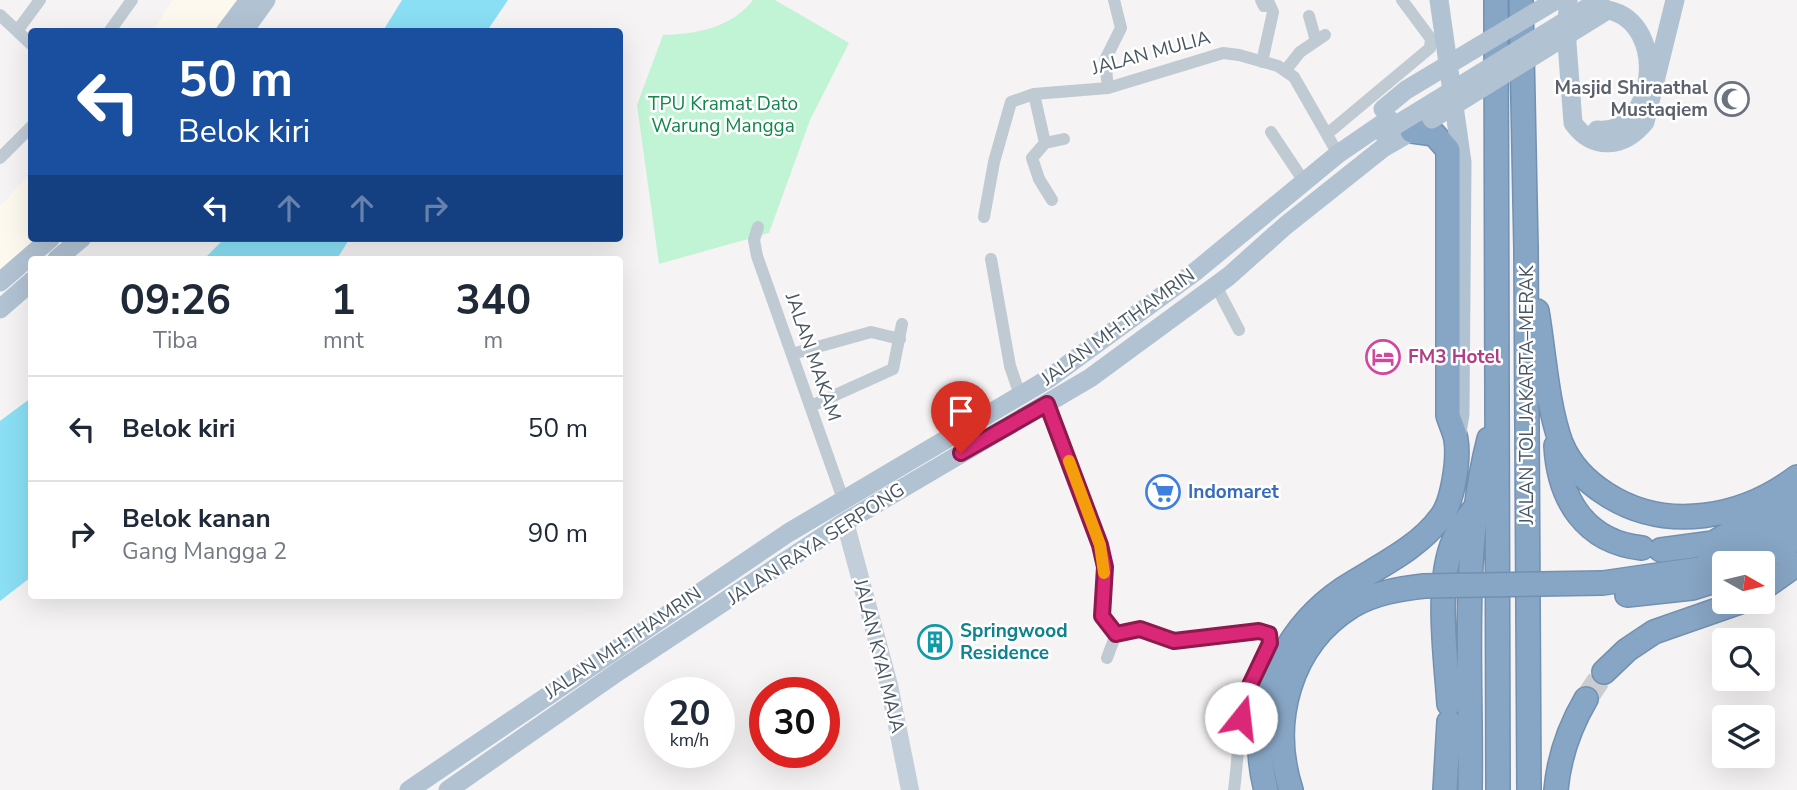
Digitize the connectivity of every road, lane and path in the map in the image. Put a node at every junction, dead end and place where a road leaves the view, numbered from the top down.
1 (40, 0) edge
2 (132, 0) edge
3 (249, 0) edge
4 (266, 0) edge
5 (1114, 0) edge
6 (1261, 0) edge
7 (1402, 0) edge
8 (1439, 0) edge
9 (1446, 0) edge
10 (1496, 0) edge
11 (1521, 0) edge
12 (1556, 0) edge
13 (1568, 0) edge
14 (1583, 0) edge
15 (1675, 0) edge
16 (1609, 5) edge
17 (0, 15) edge
18 (1309, 16) dead end
19 (112, 28) edge
20 (228, 28) edge
21 (246, 28) edge
22 (17, 32) junction
23 (1490, 41) junction
24 (28, 42) edge
25 (1262, 62) junction
26 (1285, 71) junction
27 (1108, 88) junction
28 (1034, 94) junction
29 (1571, 108) junction
30 (1385, 120) junction
31 (1412, 131) junction
32 (1271, 132) dead end
33 (28, 133) edge
34 (1327, 134) junction
35 (1064, 139) dead end
36 (1045, 143) junction
37 (1338, 154) junction
38 (0, 158) edge
39 (1351, 173) junction
40 (1299, 189) junction
41 (1052, 200) dead end
42 (985, 217) dead end
43 (758, 227) dead end
44 (46, 242) edge
45 (77, 242) edge
46 (1526, 249) junction
47 (30, 256) edge
48 (61, 256) edge
49 (28, 258) edge
50 (991, 259) dead end
51 (0, 282) edge
52 (28, 285) edge
53 (1216, 286) junction
54 (0, 309) edge
55 (902, 324) dead end
56 (1239, 330) dead end
57 (900, 339) junction
58 (792, 354) junction
59 (1020, 396) junction
60 (1047, 404) junction
61 (1497, 405) junction
62 (810, 406) junction
63 (1554, 411) junction
64 (973, 423) junction
65 (1456, 439) junction
66 (983, 440) junction
67 (1797, 477) edge
68 (1797, 494) edge
69 (843, 499) junction
70 (1476, 507) junction
71 (1797, 515) edge
72 (845, 523) junction
73 (1797, 538) edge
74 (1775, 552) edge
75 (1797, 564) edge
76 (1775, 580) edge
77 (1712, 582) edge
78 (1604, 590) junction
79 (1425, 592) junction
80 (674, 608) junction
81 (1712, 612) edge
82 (685, 628) junction
83 (1116, 634) junction
84 (1107, 658) dead end
85 (1604, 672) tunnel mouth
86 (1586, 699) tunnel mouth
87 (409, 790) edge
88 (448, 790) edge
89 (910, 790) edge
90 (1234, 790) edge
91 (1266, 790) edge
92 (1291, 790) edge
93 (1307, 790) edge
94 (1445, 790) edge
95 (1470, 790) edge
96 (1498, 790) edge
97 (1529, 790) edge
98 (1556, 790) edge

1 - 22 street
2 - 19 street
3 - 20 main road
4 - 21 main road
5 - 27 street
6 - 25 street
7 - 34 street
8 - 65 main road
9 - 23 main road
10 - 61 highway, JALAN TOL JAKARTA–MERAK
11 - 46 highway, JALAN TOL JAKARTA–MERAK
12 - 23 main road, bridge
13 - 29 main road
14 - 30 main road
15 - 29 main road
16 - 29 main road
16 - 30 main road, bridge
16 - 31 main road, JALAN RAYA SERPONG, bridge
17 - 22 street
18 - 26 street
22 - 24 street
23 - 30 main road, bridge
25 - 26 street, JALAN MULIA
25 - 27 street, JALAN MULIA
26 - 34 street
27 - 28 street, JALAN MULIA
28 - 36 street
28 - 42 street, JALAN MULIA
30 - 37 main road
30 - 39 main road, JALAN RAYA SERPONG
31 - 39 main road, JALAN RAYA SERPONG
31 - 65 highway
32 - 40 street
33 - 38 street
34 - 37 street
35 - 36 street
36 - 41 street
37 - 40 main road
39 - 53 main road, JALAN RAYA SERPONG
40 - 59 main road, JALAN MH.THAMRIN
43 - 58 street, JALAN MAKAM
44 - 47 main road
45 - 48 main road
46 - 63 highway
46 - 97 highway, JALAN TOL JAKARTA–MERAK
49 - 51 main road
50 - 59 street
52 - 54 main road
53 - 56 street
53 - 60 main road, JALAN RAYA SERPONG
55 - 57 street
57 - 58 street
57 - 62 street
58 - 62 street, JALAN MAKAM
59 - 64 main road, JALAN MH.THAMRIN
60 - 66 main road, JALAN RAYA SERPONG
60 - 83 street
61 - 70 highway
61 - 96 highway, JALAN TOL JAKARTA–MERAK
62 - 69 street, JALAN MAKAM
63 - 67 highway
63 - 68 highway
64 - 66 main road
64 - 69 main road, JALAN MH.THAMRIN
65 - 91 highway
66 - 72 main road, JALAN RAYA SERPONG
69 - 80 main road, JALAN MH.THAMRIN
70 - 94 highway
70 - 95 highway
71 - 78 highway
72 - 82 main road, JALAN RAYA SERPONG
72 - 89 main road, JALAN KYAI MAJA
73 - 74 highway
75 - 76 highway
77 - 78 highway
78 - 79 highway
79 - 92 highway
79 - 93 highway
80 - 82 main road
80 - 87 main road, JALAN MH.THAMRIN
81 - 85 highway
82 - 88 main road, JALAN RAYA SERPONG
83 - 84 street
83 - 90 street
86 - 98 highway

